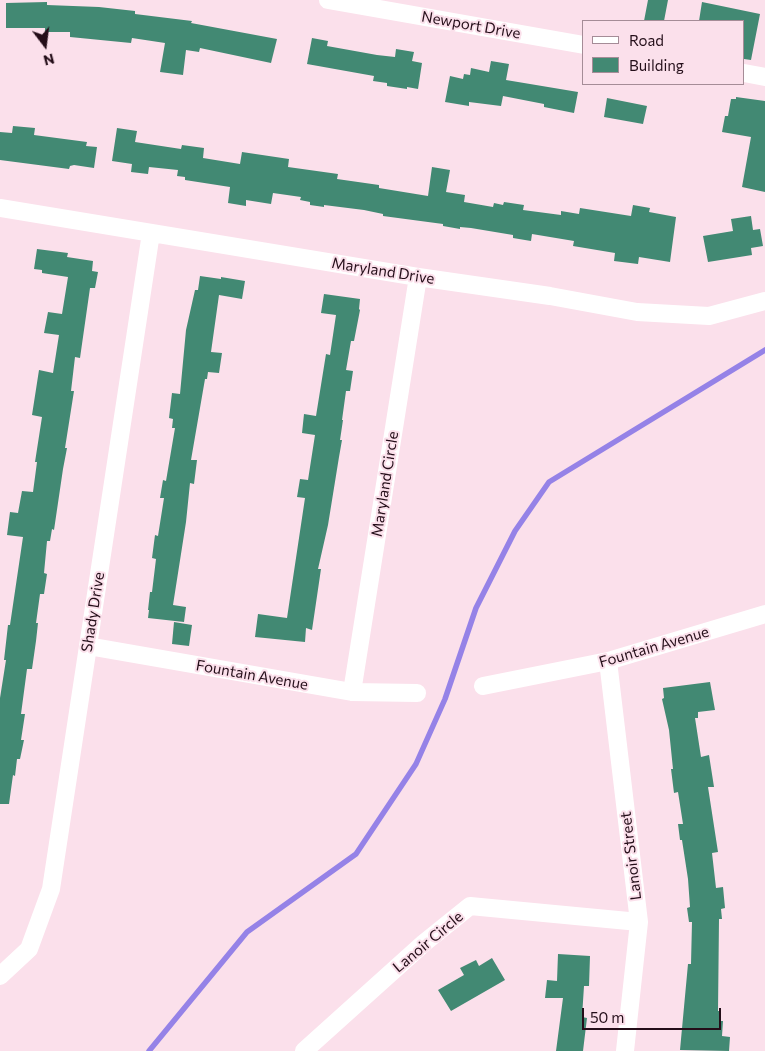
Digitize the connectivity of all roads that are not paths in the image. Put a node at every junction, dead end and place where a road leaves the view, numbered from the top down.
1 (328, 0) edge
2 (582, 45) edge
3 (745, 73) edge
4 (765, 77) edge
5 (0, 208) edge
6 (151, 233) junction
7 (418, 277) junction
8 (765, 302) edge
9 (765, 614) edge
10 (88, 646) junction
11 (608, 661) junction
12 (482, 686) dead end
13 (352, 692) junction
14 (416, 693) dead end
15 (639, 922) junction
16 (0, 976) edge
17 (304, 1051) edge
18 (625, 1051) edge

1 - 2 street, Newport Drive
3 - 4 street
5 - 6 street, Maryland Drive
6 - 7 street, Maryland Drive
6 - 10 street, Shady Drive
7 - 8 street, Maryland Drive
7 - 13 street, Maryland Circle
9 - 11 street, Fountain Avenue
10 - 13 street, Fountain Avenue
10 - 16 street, Shady Drive
11 - 12 street, Fountain Avenue
11 - 15 street, Lanoir Street
13 - 14 street, Fountain Avenue
15 - 17 street, Lanoir Circle
15 - 18 street, Lanoir Street

